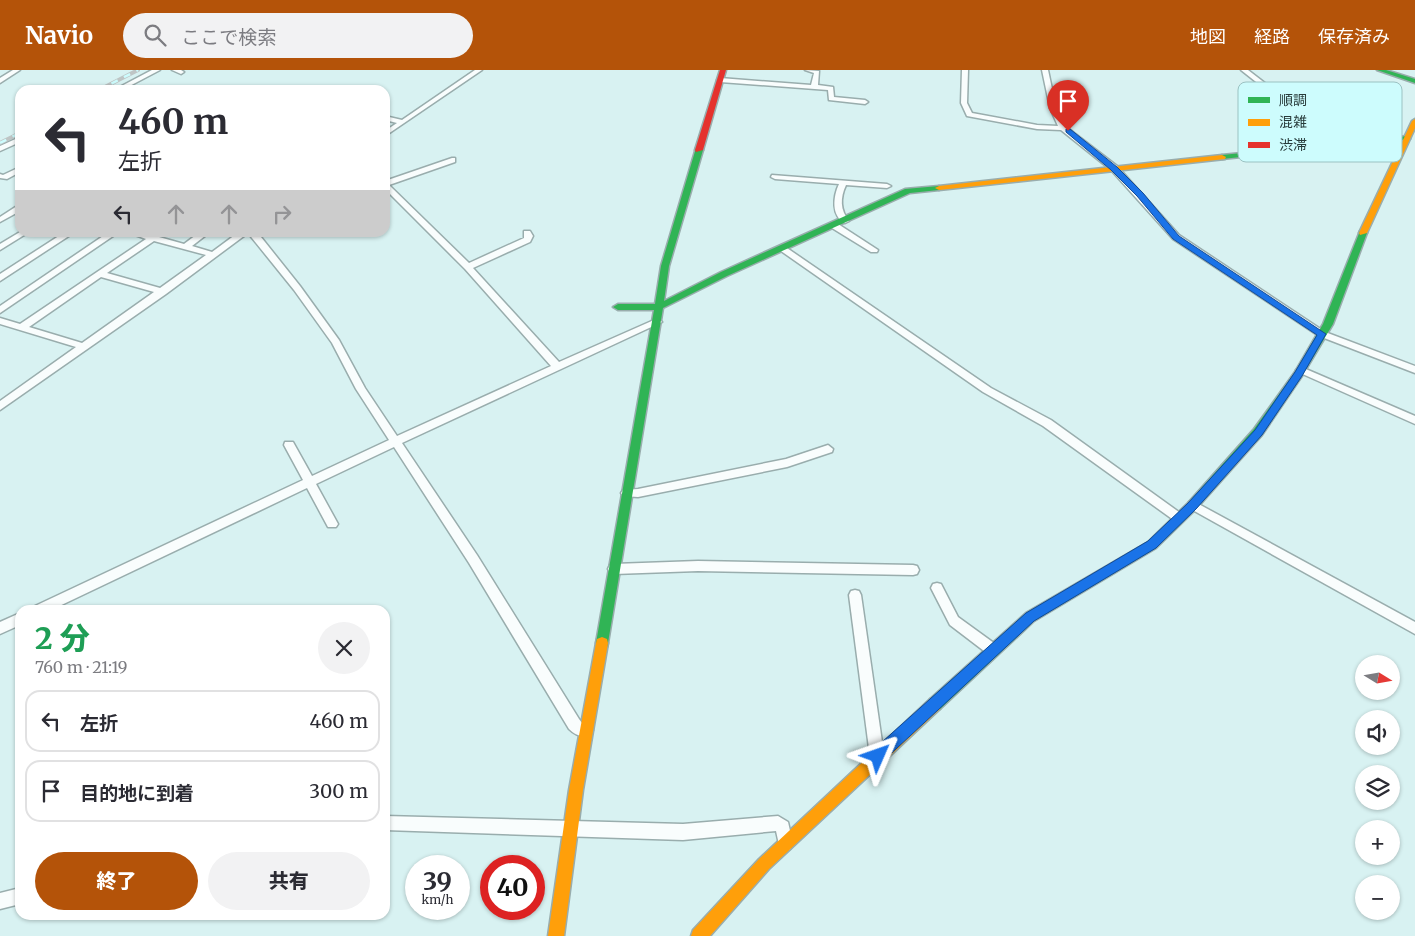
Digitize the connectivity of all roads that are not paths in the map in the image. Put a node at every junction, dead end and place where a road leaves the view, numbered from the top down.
1 (17, 70) edge
2 (157, 70) edge
3 (479, 70) edge
4 (808, 70) edge
5 (965, 70) edge
6 (1045, 70) edge
7 (1244, 70) edge
8 (1380, 70) edge
9 (721, 75) edge
10 (0, 81) edge
11 (1415, 81) edge
12 (1259, 82) edge
13 (127, 85) edge
14 (814, 86) junction
15 (865, 102) dead end
16 (390, 119) edge
17 (1415, 121) edge
18 (403, 122) junction
19 (1062, 127) junction
20 (390, 131) edge
21 (1408, 138) junction
22 (1402, 139) edge
23 (15, 142) edge
24 (2, 148) edge
25 (15, 150) edge
26 (1402, 151) edge
27 (1238, 155) edge
28 (452, 160) dead end
29 (1397, 162) edge
30 (1114, 168) junction
31 (15, 172) edge
32 (0, 176) edge
33 (775, 177) dead end
34 (844, 182) junction
35 (390, 183) edge
36 (886, 186) dead end
37 (390, 190) edge
38 (15, 211) edge
39 (0, 220) edge
40 (840, 223) junction
41 (527, 233) dead end
42 (17, 237) edge
43 (63, 237) edge
44 (108, 237) edge
45 (149, 237) edge
46 (199, 237) edge
47 (238, 237) edge
48 (256, 237) edge
49 (153, 238) junction
50 (186, 247) junction
51 (0, 248) edge
52 (784, 249) junction
53 (874, 250) dead end
54 (214, 255) junction
55 (468, 267) junction
56 (100, 274) junction
57 (0, 278) edge
58 (162, 292) junction
59 (660, 306) junction
60 (618, 307) dead end
61 (0, 310) edge
62 (0, 321) edge
63 (657, 322) junction
64 (22, 327) junction
65 (1322, 334) junction
66 (85, 347) junction
67 (558, 366) junction
68 (1301, 370) junction
69 (1415, 370) edge
70 (0, 406) edge
71 (1415, 420) edge
72 (395, 442) junction
73 (289, 445) dead end
74 (828, 449) dead end
75 (309, 482) junction
76 (628, 494) junction
77 (1193, 505) junction
78 (1179, 518) junction
79 (332, 524) dead end
80 (614, 568) junction
81 (913, 570) dead end
82 (937, 588) dead end
83 (854, 595) dead end
84 (50, 605) edge
85 (15, 621) edge
86 (0, 628) edge
87 (1415, 628) edge
88 (993, 650) junction
89 (586, 730) junction
90 (878, 756) junction
91 (390, 823) edge
92 (571, 829) junction
93 (785, 844) junction
94 (15, 897) edge
95 (0, 901) edge
96 (556, 936) edge
97 (699, 936) edge

1 - 10 street
2 - 13 street
3 - 18 street
4 - 14 street
5 - 19 street
6 - 19 street
7 - 12 street
8 - 11 street
9 - 14 street
9 - 59 street
14 - 15 street
16 - 18 street
17 - 21 street
18 - 20 street
19 - 30 street
21 - 22 street
21 - 26 street
23 - 24 street
24 - 25 street
27 - 30 street
28 - 35 street
29 - 65 street
30 - 40 street
30 - 65 street
31 - 32 street
33 - 34 street
34 - 36 street
34 - 40 street
37 - 55 street
38 - 39 street
40 - 52 street
40 - 53 street
41 - 55 street
42 - 51 street
43 - 57 street
44 - 61 street
45 - 49 street
46 - 50 street
47 - 54 street
48 - 72 street
49 - 50 street
49 - 56 street
50 - 54 street
52 - 59 street
52 - 78 street
54 - 58 street
55 - 67 street
56 - 58 street
56 - 64 street
58 - 66 street
59 - 60 street
59 - 63 street
62 - 64 street
63 - 67 street
63 - 76 street
64 - 66 street
65 - 68 street
65 - 69 street
66 - 70 street
67 - 72 street
68 - 71 street
68 - 77 street
72 - 75 street
72 - 89 street
73 - 75 street
74 - 76 street
75 - 79 street
75 - 84 street
76 - 80 street
77 - 78 street
77 - 87 street
78 - 88 street
80 - 81 street
80 - 89 street
82 - 88 street
83 - 90 street
85 - 86 street
88 - 90 street
89 - 92 street
90 - 93 street
91 - 92 street
92 - 93 street
92 - 96 street
93 - 97 street
94 - 95 street

